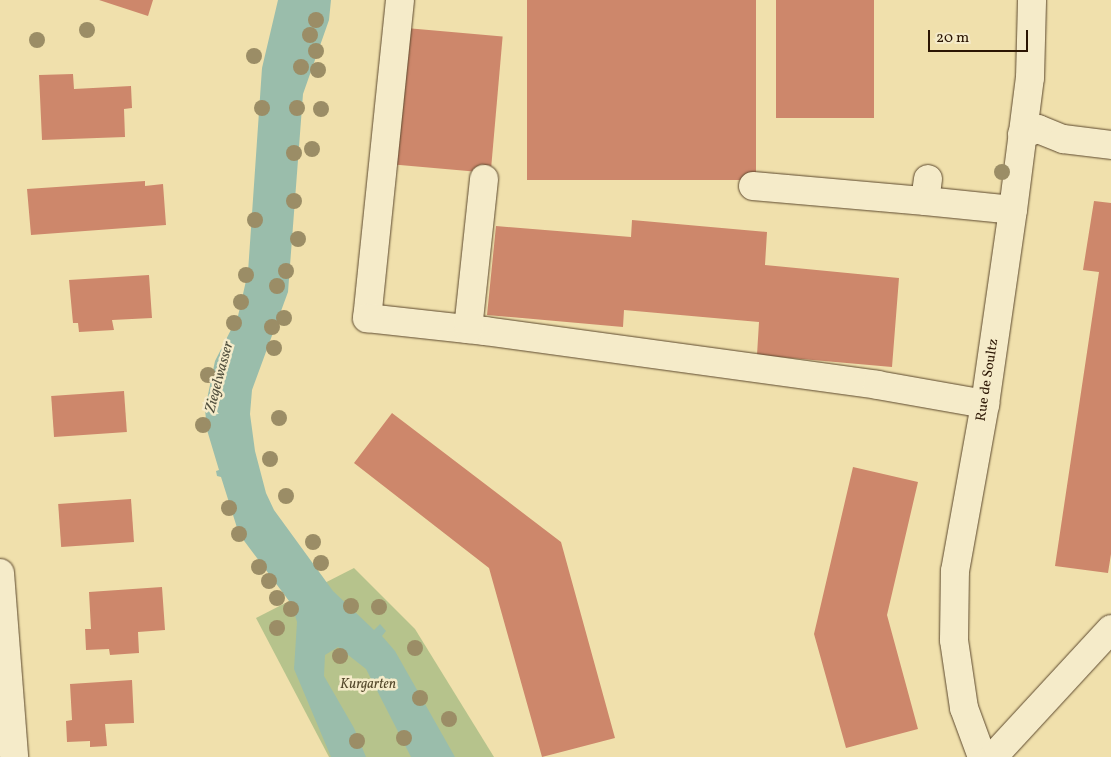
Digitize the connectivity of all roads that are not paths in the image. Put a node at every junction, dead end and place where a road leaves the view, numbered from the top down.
1 (400, 0) edge
2 (1032, 0) edge
3 (1022, 134) junction
4 (1111, 145) edge
5 (484, 179) dead end
6 (753, 186) dead end
7 (1013, 210) junction
8 (468, 329) junction
9 (985, 404) junction
10 (0, 573) edge
11 (2, 628) edge
12 (1111, 629) edge
13 (14, 757) edge
14 (982, 757) edge
15 (993, 757) edge

1 - 8 street
2 - 3 street, Rue de Soultz
3 - 4 street
3 - 7 street, Rue de Soultz
5 - 8 street
6 - 7 street
7 - 9 street, Rue de Soultz
8 - 9 street
9 - 14 street, Rue de Soultz
10 - 11 street
11 - 13 street
12 - 15 street

